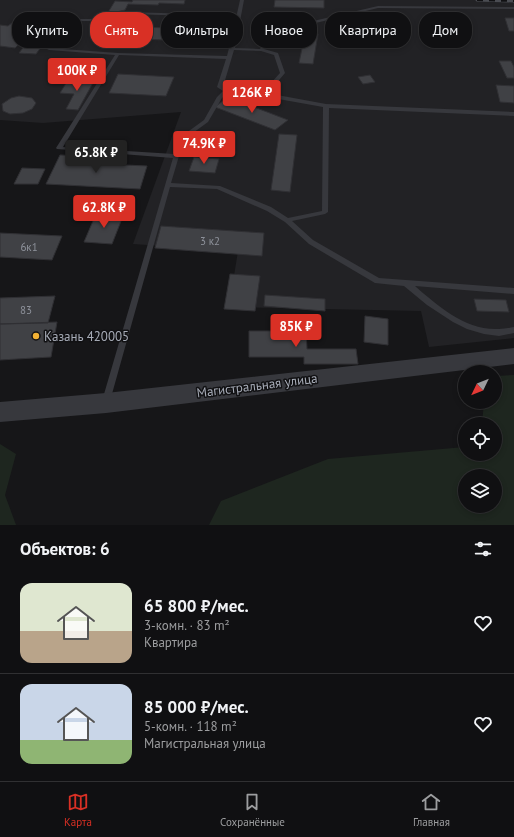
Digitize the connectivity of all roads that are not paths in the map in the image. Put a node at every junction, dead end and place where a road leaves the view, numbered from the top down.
1 (242, 0) edge
2 (514, 8) edge
3 (239, 12) edge
4 (161, 14) edge
5 (82, 20) edge
6 (49, 49) dead end
7 (232, 50) joint
8 (261, 50) junction
9 (118, 54) junction
10 (229, 58) junction
11 (226, 91) junction
12 (256, 93) junction
13 (326, 106) junction
14 (514, 114) edge
15 (176, 156) junction
16 (168, 184) junction
17 (288, 220) junction
18 (406, 283) junction
19 (514, 291) edge
20 (514, 330) edge
21 (514, 356) edge
22 (106, 403) junction
23 (0, 412) edge

1 - 3 lane
2 - 8 lane
4 - 5 lane
6 - 9 lane
7 - 8 lane
7 - 10 lane
8 - 12 lane
9 - 10 lane
9 - 15 lane
10 - 11 lane
11 - 12 lane
11 - 15 lane
12 - 13 lane
13 - 14 lane
13 - 17 lane
15 - 16 lane
16 - 17 lane
16 - 22 lane
17 - 18 lane
18 - 19 lane
18 - 20 lane
21 - 22 street, Магистральная улица
22 - 23 street, Магистральная улица

